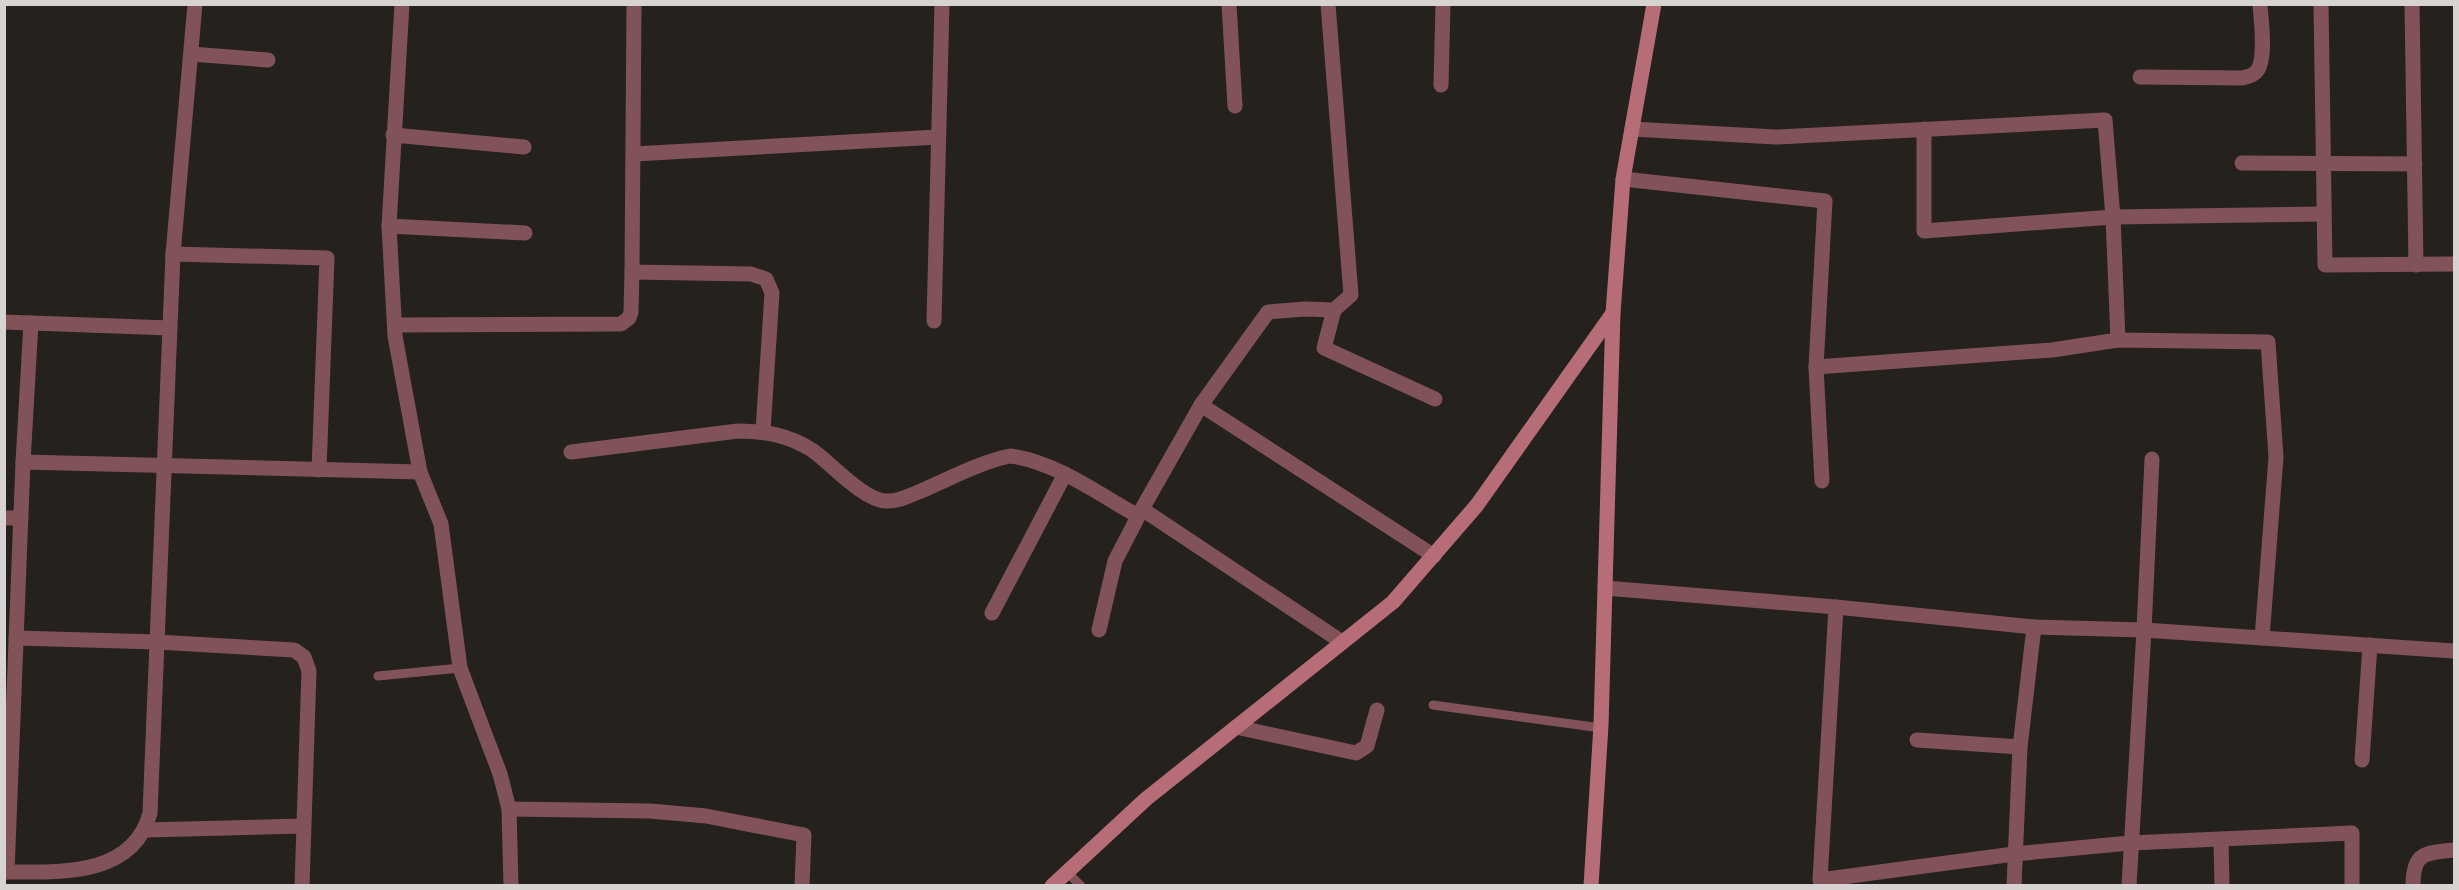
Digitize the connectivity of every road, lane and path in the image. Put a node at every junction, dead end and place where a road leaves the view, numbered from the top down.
1 (195, 4) edge
2 (402, 4) edge
3 (634, 4) edge
4 (942, 4) edge
5 (1229, 4) edge
6 (1328, 4) edge
7 (1443, 4) edge
8 (1654, 4) edge
9 (2260, 4) edge
10 (2321, 4) edge
11 (2412, 4) edge
12 (191, 54) junction
13 (268, 60) dead end
14 (2140, 77) dead end
15 (1441, 85) dead end
16 (1235, 106) dead end
17 (1632, 129) junction
18 (1924, 129) junction
19 (393, 135) junction
20 (938, 137) junction
21 (524, 147) dead end
22 (634, 154) junction
23 (2242, 163) dead end
24 (2323, 163) junction
25 (2415, 164) junction
26 (1623, 179) junction
27 (2324, 214) junction
28 (2114, 217) junction
29 (389, 226) junction
30 (525, 233) dead end
31 (173, 254) junction
32 (2454, 264) edge
33 (2416, 265) junction
34 (632, 272) junction
35 (1334, 310) junction
36 (1613, 314) junction
37 (934, 321) dead end
38 (4, 322) edge
39 (31, 323) junction
40 (395, 325) junction
41 (170, 328) junction
42 (2118, 340) junction
43 (1816, 367) junction
44 (1436, 399) dead end
45 (1201, 405) junction
46 (763, 431) junction
47 (572, 452) dead end
48 (2152, 459) dead end
49 (23, 462) junction
50 (164, 465) junction
51 (319, 470) junction
52 (420, 472) junction
53 (1065, 474) junction
54 (1822, 481) dead end
55 (1140, 513) junction
56 (4, 518) edge
57 (21, 518) junction
58 (1434, 556) junction
59 (1605, 588) junction
60 (1836, 607) junction
61 (992, 613) dead end
62 (2034, 627) junction
63 (1099, 630) dead end
64 (2145, 630) junction
65 (16, 638) junction
66 (2262, 638) junction
67 (157, 642) junction
68 (1342, 642) junction
69 (2370, 645) junction
70 (2454, 651) edge
71 (460, 668) junction
72 (378, 676) dead end
73 (1433, 705) dead end
74 (1377, 710) dead end
75 (1236, 727) junction
76 (1601, 728) junction
77 (1917, 740) dead end
78 (2020, 747) junction
79 (2362, 760) dead end
80 (509, 809) junction
81 (303, 826) junction
82 (146, 830) junction
83 (2222, 839) junction
84 (2130, 843) junction
85 (2454, 850) edge
86 (2014, 854) junction
87 (6, 872) edge
88 (1067, 872) junction
89 (302, 885) edge
90 (511, 885) edge
91 (802, 885) edge
92 (1052, 885) edge
93 (1081, 885) edge
94 (1591, 885) edge
95 (2014, 885) edge
96 (2129, 885) edge
97 (2222, 885) edge
98 (2352, 885) edge
99 (2413, 885) edge

1 - 12 street
2 - 19 street
3 - 22 street
4 - 20 street
5 - 16 street
6 - 35 street
7 - 15 street
8 - 17 street
9 - 14 street
10 - 24 street
11 - 25 street
12 - 13 street
12 - 31 street
17 - 18 street
17 - 26 street
18 - 28 street
18 - 28 street
19 - 21 street
19 - 29 street
20 - 22 street
20 - 37 street
22 - 34 street
23 - 24 street
24 - 25 street
24 - 27 street
25 - 33 street
26 - 36 street
26 - 43 street
27 - 28 street
27 - 33 street
28 - 42 street
29 - 30 street
29 - 40 street
31 - 41 street
31 - 51 street
32 - 33 street
34 - 40 street
34 - 46 street
35 - 44 street
35 - 45 street
36 - 58 street
36 - 59 street
38 - 39 street
39 - 41 street
39 - 49 street
40 - 52 street
41 - 50 street
42 - 43 street
42 - 66 street
43 - 54 street
45 - 55 street
45 - 58 street
46 - 47 street
46 - 53 street
48 - 64 street
49 - 50 street
49 - 57 street
50 - 51 street
50 - 67 street
51 - 52 street
52 - 71 street
53 - 55 street
53 - 61 street
55 - 63 street
55 - 68 street
56 - 57 street
57 - 65 street
58 - 68 street
59 - 60 street
59 - 76 street
60 - 62 street
60 - 86 street
62 - 64 street
62 - 78 street
64 - 66 street
64 - 84 street
65 - 67 street
65 - 87 street
66 - 69 street
67 - 81 street
67 - 82 street
68 - 75 street
69 - 70 street
69 - 79 street
71 - 72 lane
71 - 80 street
73 - 76 lane
74 - 75 street
75 - 88 street
76 - 94 street
77 - 78 street
78 - 86 street
80 - 90 street
80 - 91 street
81 - 82 street
81 - 89 street
82 - 87 street
83 - 84 street
83 - 97 street
83 - 98 street
84 - 86 street
84 - 96 street
85 - 99 street
86 - 95 street
88 - 92 street
88 - 93 lane

